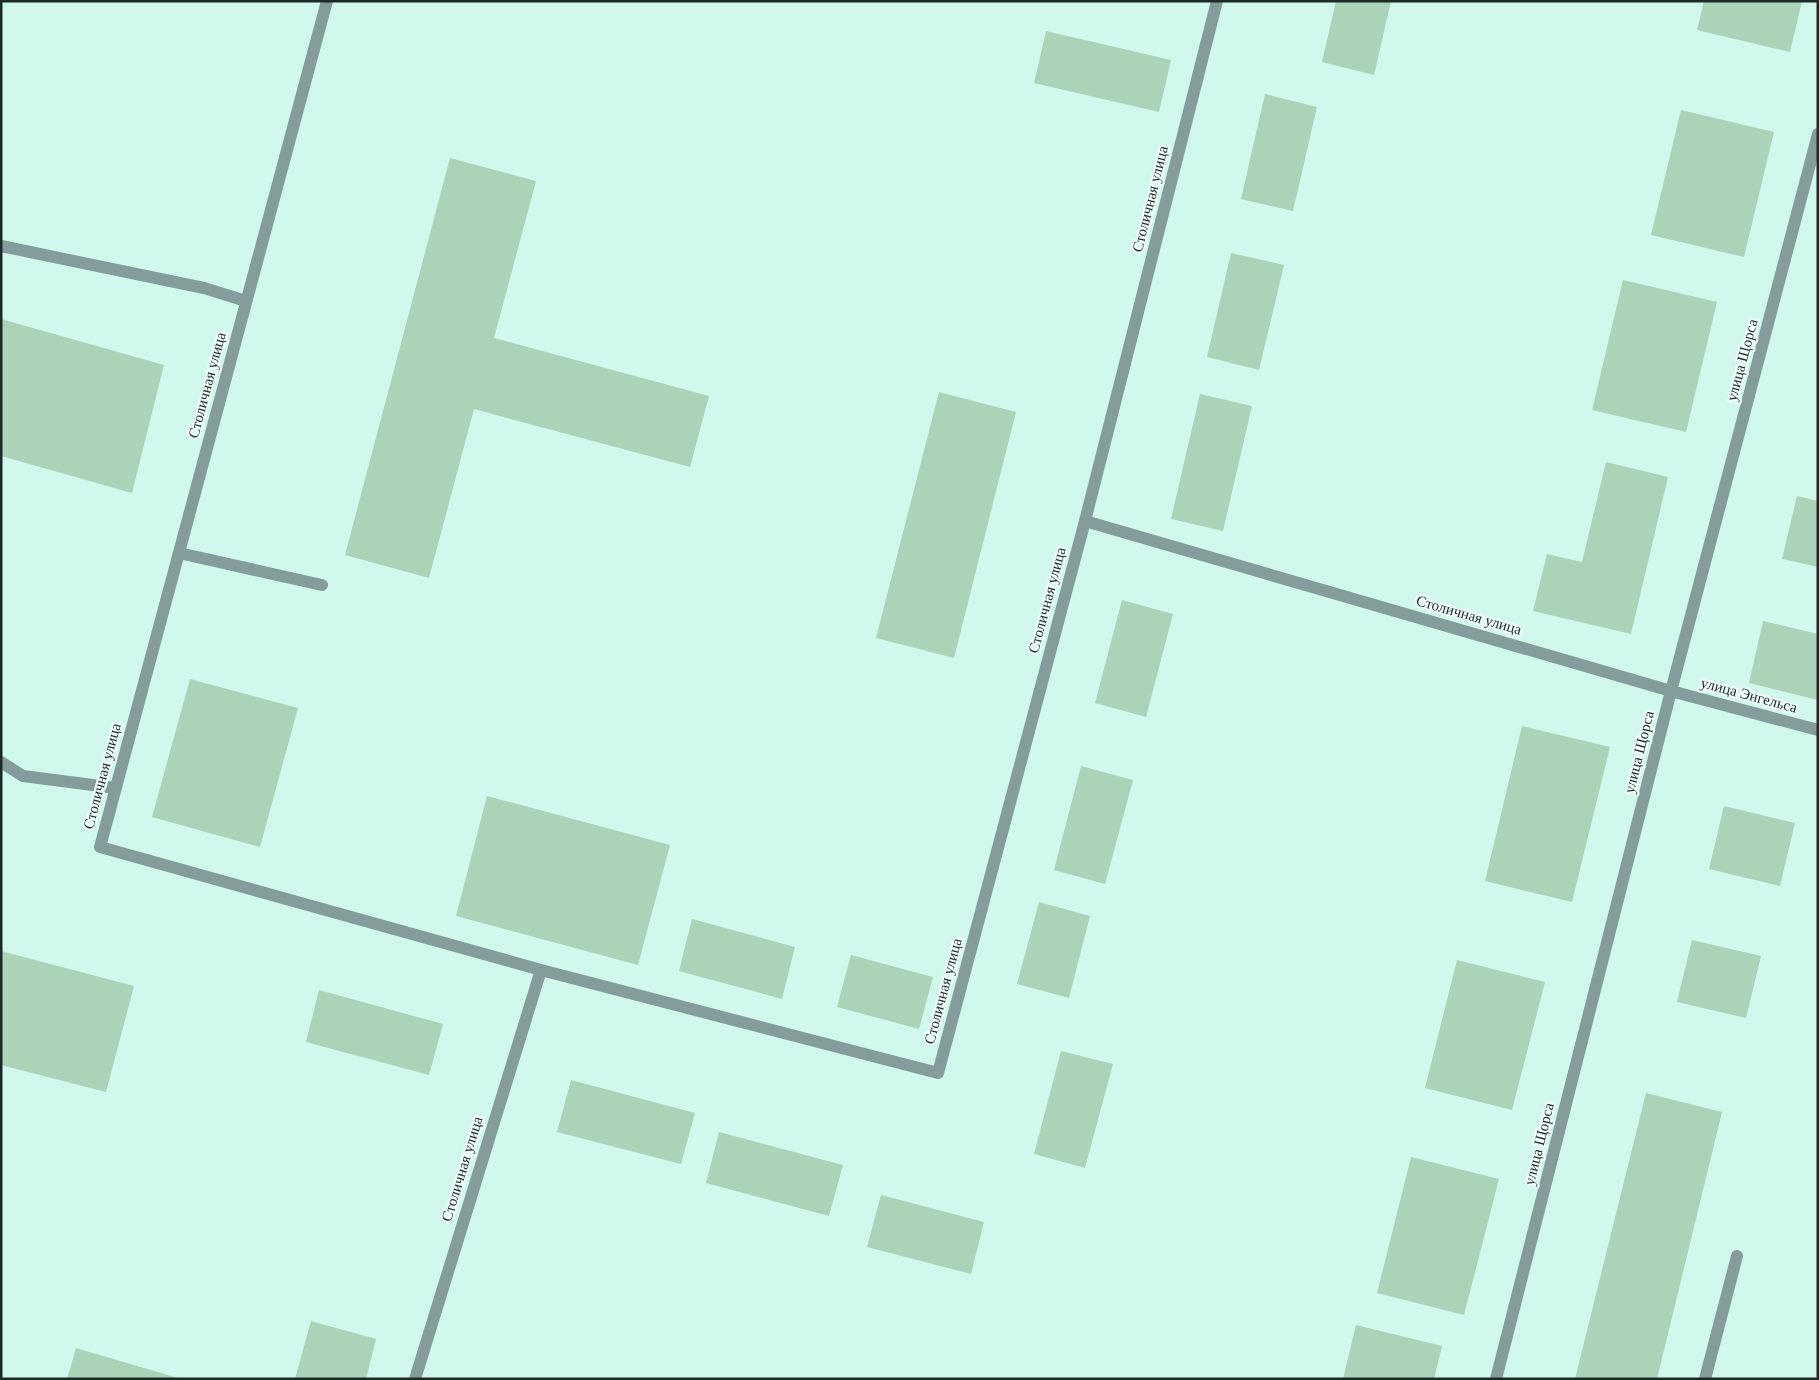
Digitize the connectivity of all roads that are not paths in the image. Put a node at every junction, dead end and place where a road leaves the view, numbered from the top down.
1 (328, 1) edge
2 (1217, 1) edge
3 (1818, 134) edge
4 (1, 246) edge
5 (246, 301) junction
6 (1085, 520) junction
7 (179, 553) junction
8 (322, 584) dead end
9 (1671, 691) junction
10 (1818, 730) edge
11 (1, 762) edge
12 (116, 788) junction
13 (541, 970) junction
14 (1737, 1256) dead end
15 (414, 1379) edge
16 (1496, 1379) edge
17 (1705, 1379) edge

1 - 5 street, Столичная улица
2 - 6 street, Столичная улица
3 - 9 street, улица Щорса
4 - 5 street
5 - 7 street, Столичная улица
6 - 9 street, Столичная улица
6 - 13 street, Столичная улица
7 - 8 street
7 - 12 street, Столичная улица
9 - 10 street, улица Энгельса
9 - 16 street, улица Щорса
11 - 12 street
12 - 13 street, Столичная улица
13 - 15 street, Столичная улица
14 - 17 street

